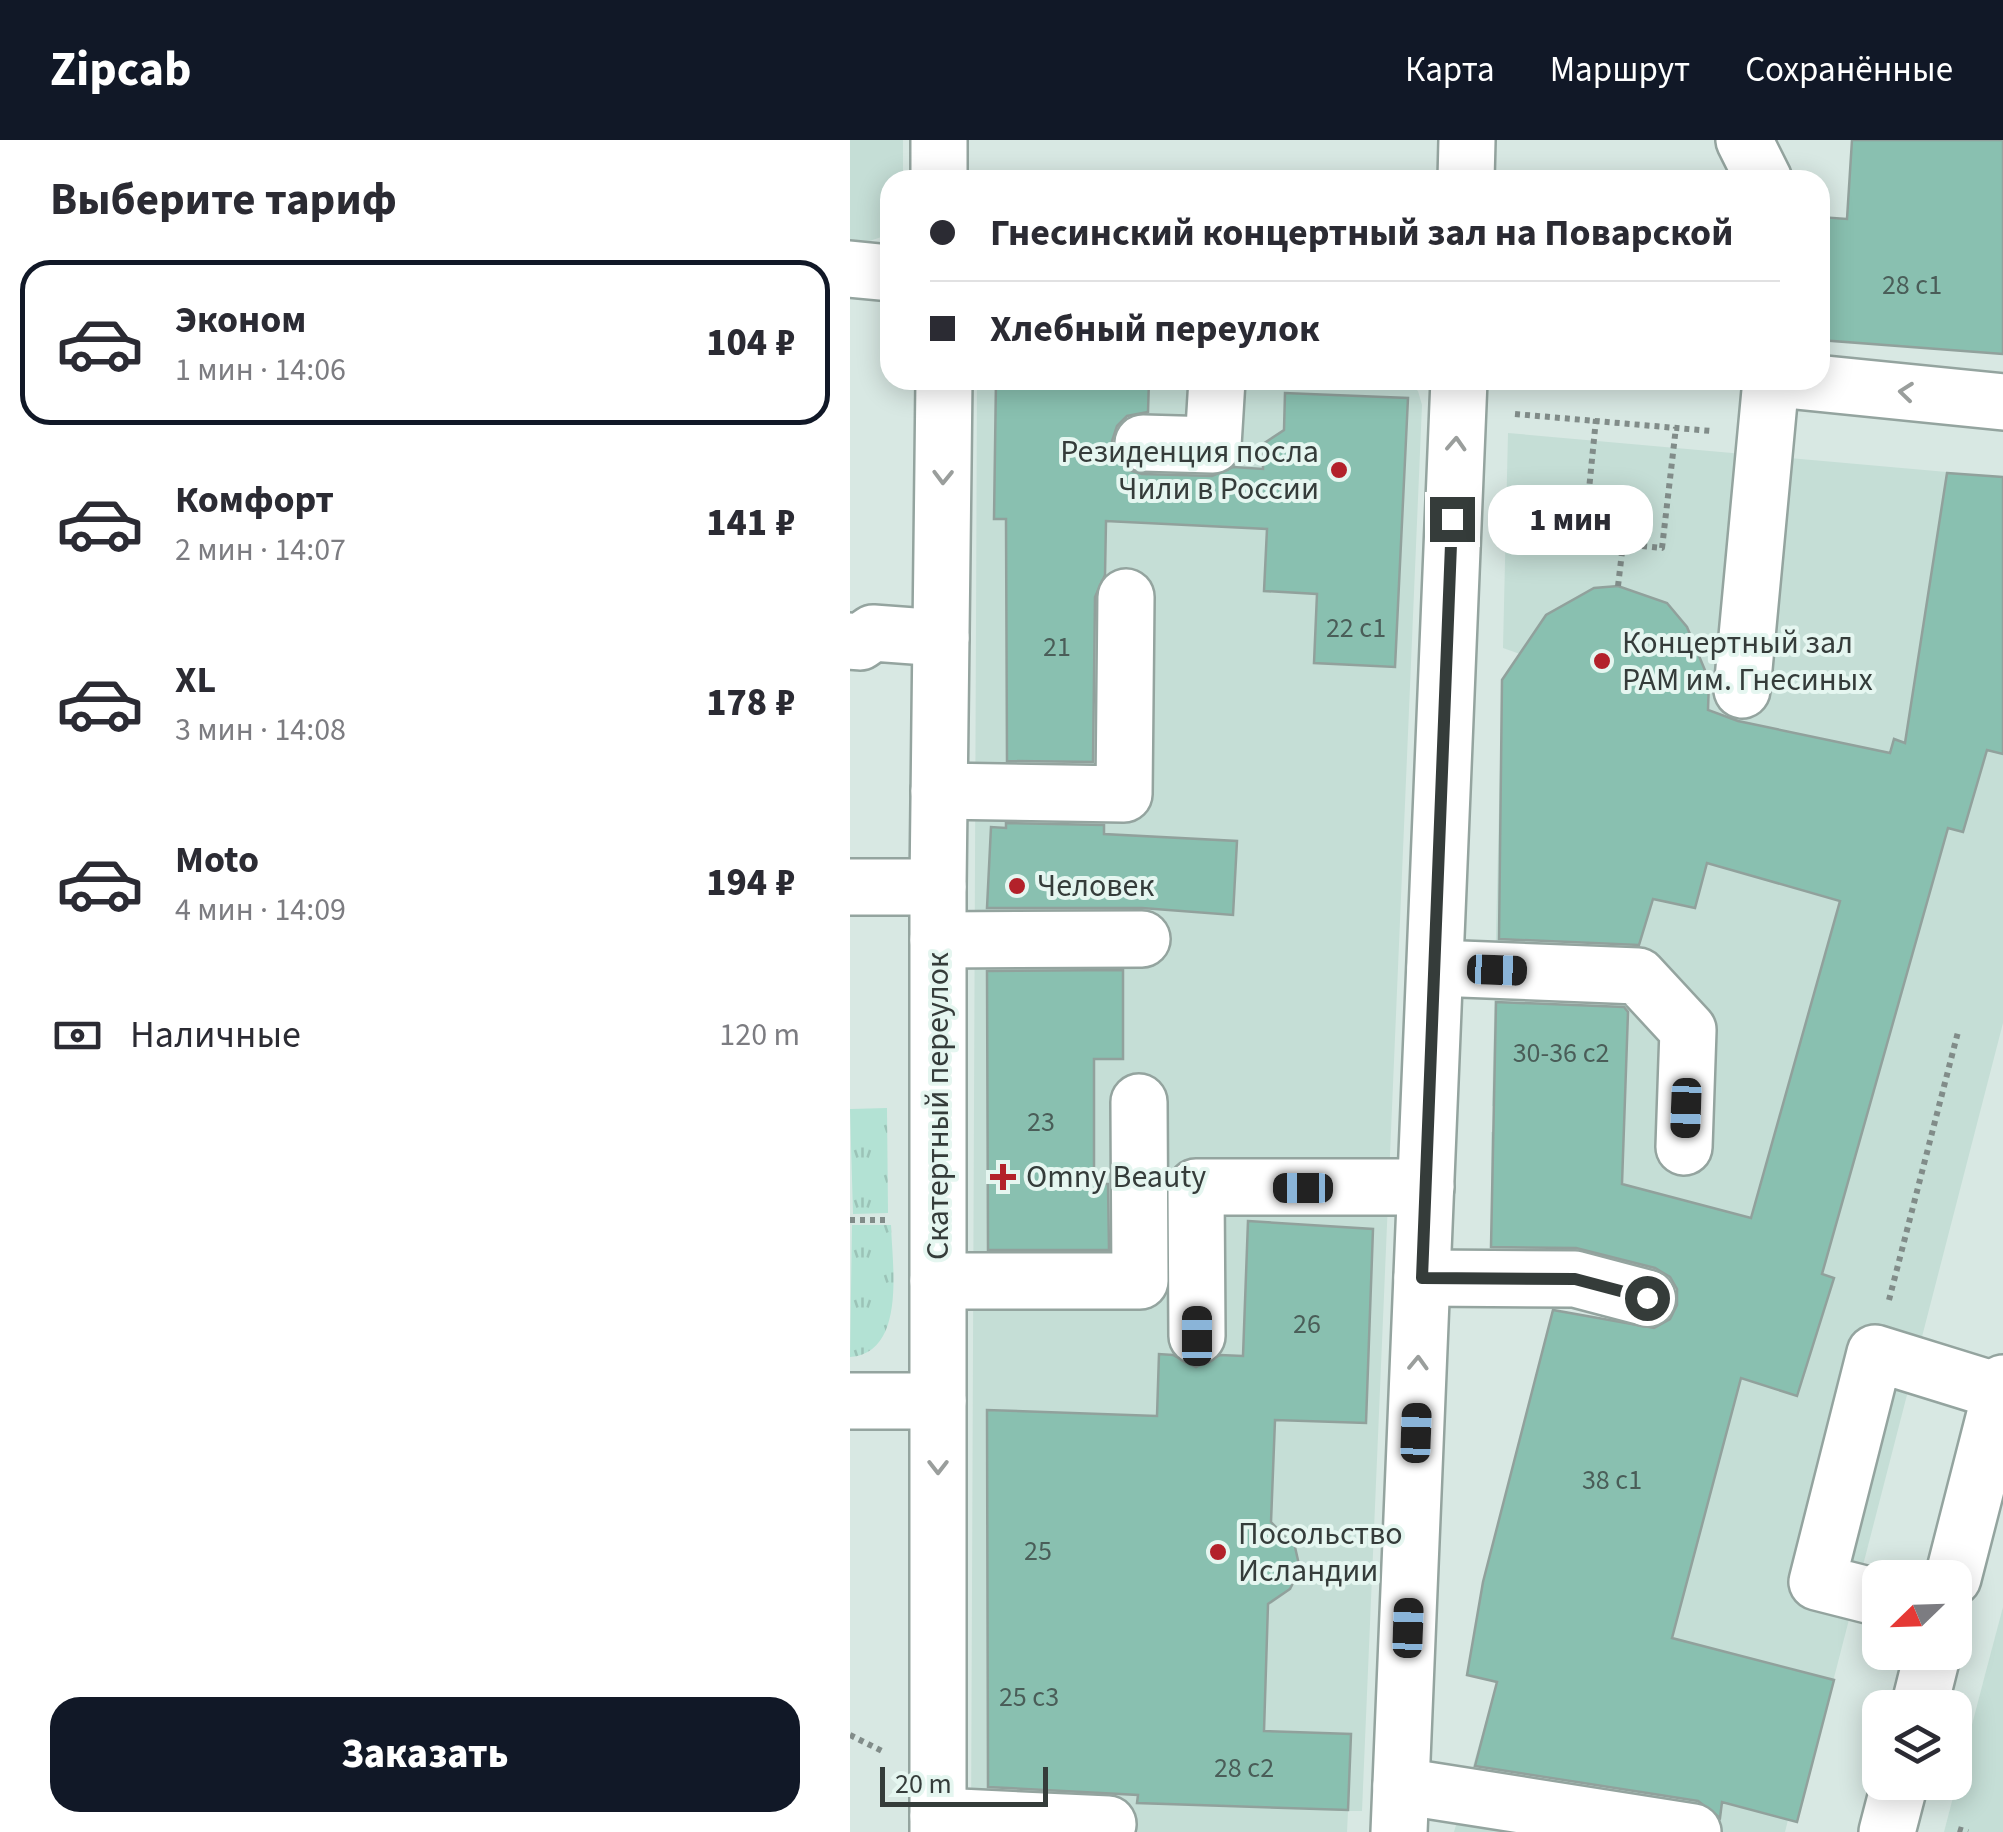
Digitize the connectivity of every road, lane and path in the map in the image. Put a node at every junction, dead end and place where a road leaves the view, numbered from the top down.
1 (939, 140) edge
2 (1467, 140) edge
3 (1744, 140) edge
4 (939, 170) edge
5 (1466, 170) edge
6 (1759, 170) edge
7 (850, 269) edge
8 (880, 272) edge
9 (1830, 384) edge
10 (944, 390) edge
11 (1216, 390) edge
12 (1459, 390) edge
13 (1770, 390) edge
14 (2003, 402) edge
15 (1596, 419) dead end
16 (1676, 427) dead end
17 (1143, 443) dead end
18 (1622, 544) junction
19 (1618, 586) dead end
20 (1126, 597) dead end
21 (941, 638) junction
22 (850, 641) edge
23 (1742, 690) dead end
24 (939, 791) junction
25 (850, 887) edge
26 (938, 914) junction
27 (1142, 940) dead end
28 (1435, 968) junction
29 (1958, 1032) dead end
30 (1139, 1102) dead end
31 (1684, 1147) dead end
32 (1426, 1187) junction
33 (850, 1220) edge
34 (896, 1220) dead end
35 (1422, 1278) junction
36 (938, 1281) junction
37 (1647, 1298) dead end
38 (1197, 1336) dead end
39 (1875, 1353) junction
40 (2002, 1387) edge
41 (850, 1401) edge
42 (938, 1401) junction
43 (1958, 1560) edge
44 (1862, 1594) edge
45 (850, 1735) edge
46 (892, 1756) dead end
47 (1895, 1800) edge
48 (1400, 1809) edge
49 (938, 1824) edge
50 (1108, 1824) dead end
51 (1958, 1829) dead end
52 (1693, 1832) edge
53 (1887, 1832) edge
54 (1968, 1832) edge

1 - 4 street
2 - 5 street
3 - 6 street
7 - 8 street
14 -> 9 street
10 -> 21 street, Скатертный переулок
11 - 17 street
28 -> 12 street
13 - 23 street
15 - 18 path
16 - 18 path
18 - 19 path
20 - 24 street
21 - 22 street
21 - 24 street, Скатертный переулок
24 - 26 street, Скатертный переулок
25 - 26 street
26 - 27 street
26 - 36 street, Скатертный переулок
28 - 31 street
28 - 32 street
29 - 39 path
30 - 36 street
32 - 35 street
32 - 38 street
33 - 34 path
35 - 37 street
48 -> 35 street
36 - 42 street, Скатертный переулок
39 - 40 street
39 - 44 street
40 - 43 street
41 - 42 street
42 -> 49 street, Скатертный переулок
45 - 46 path
47 - 53 street
48 - 52 street
49 - 50 street
51 - 54 path

